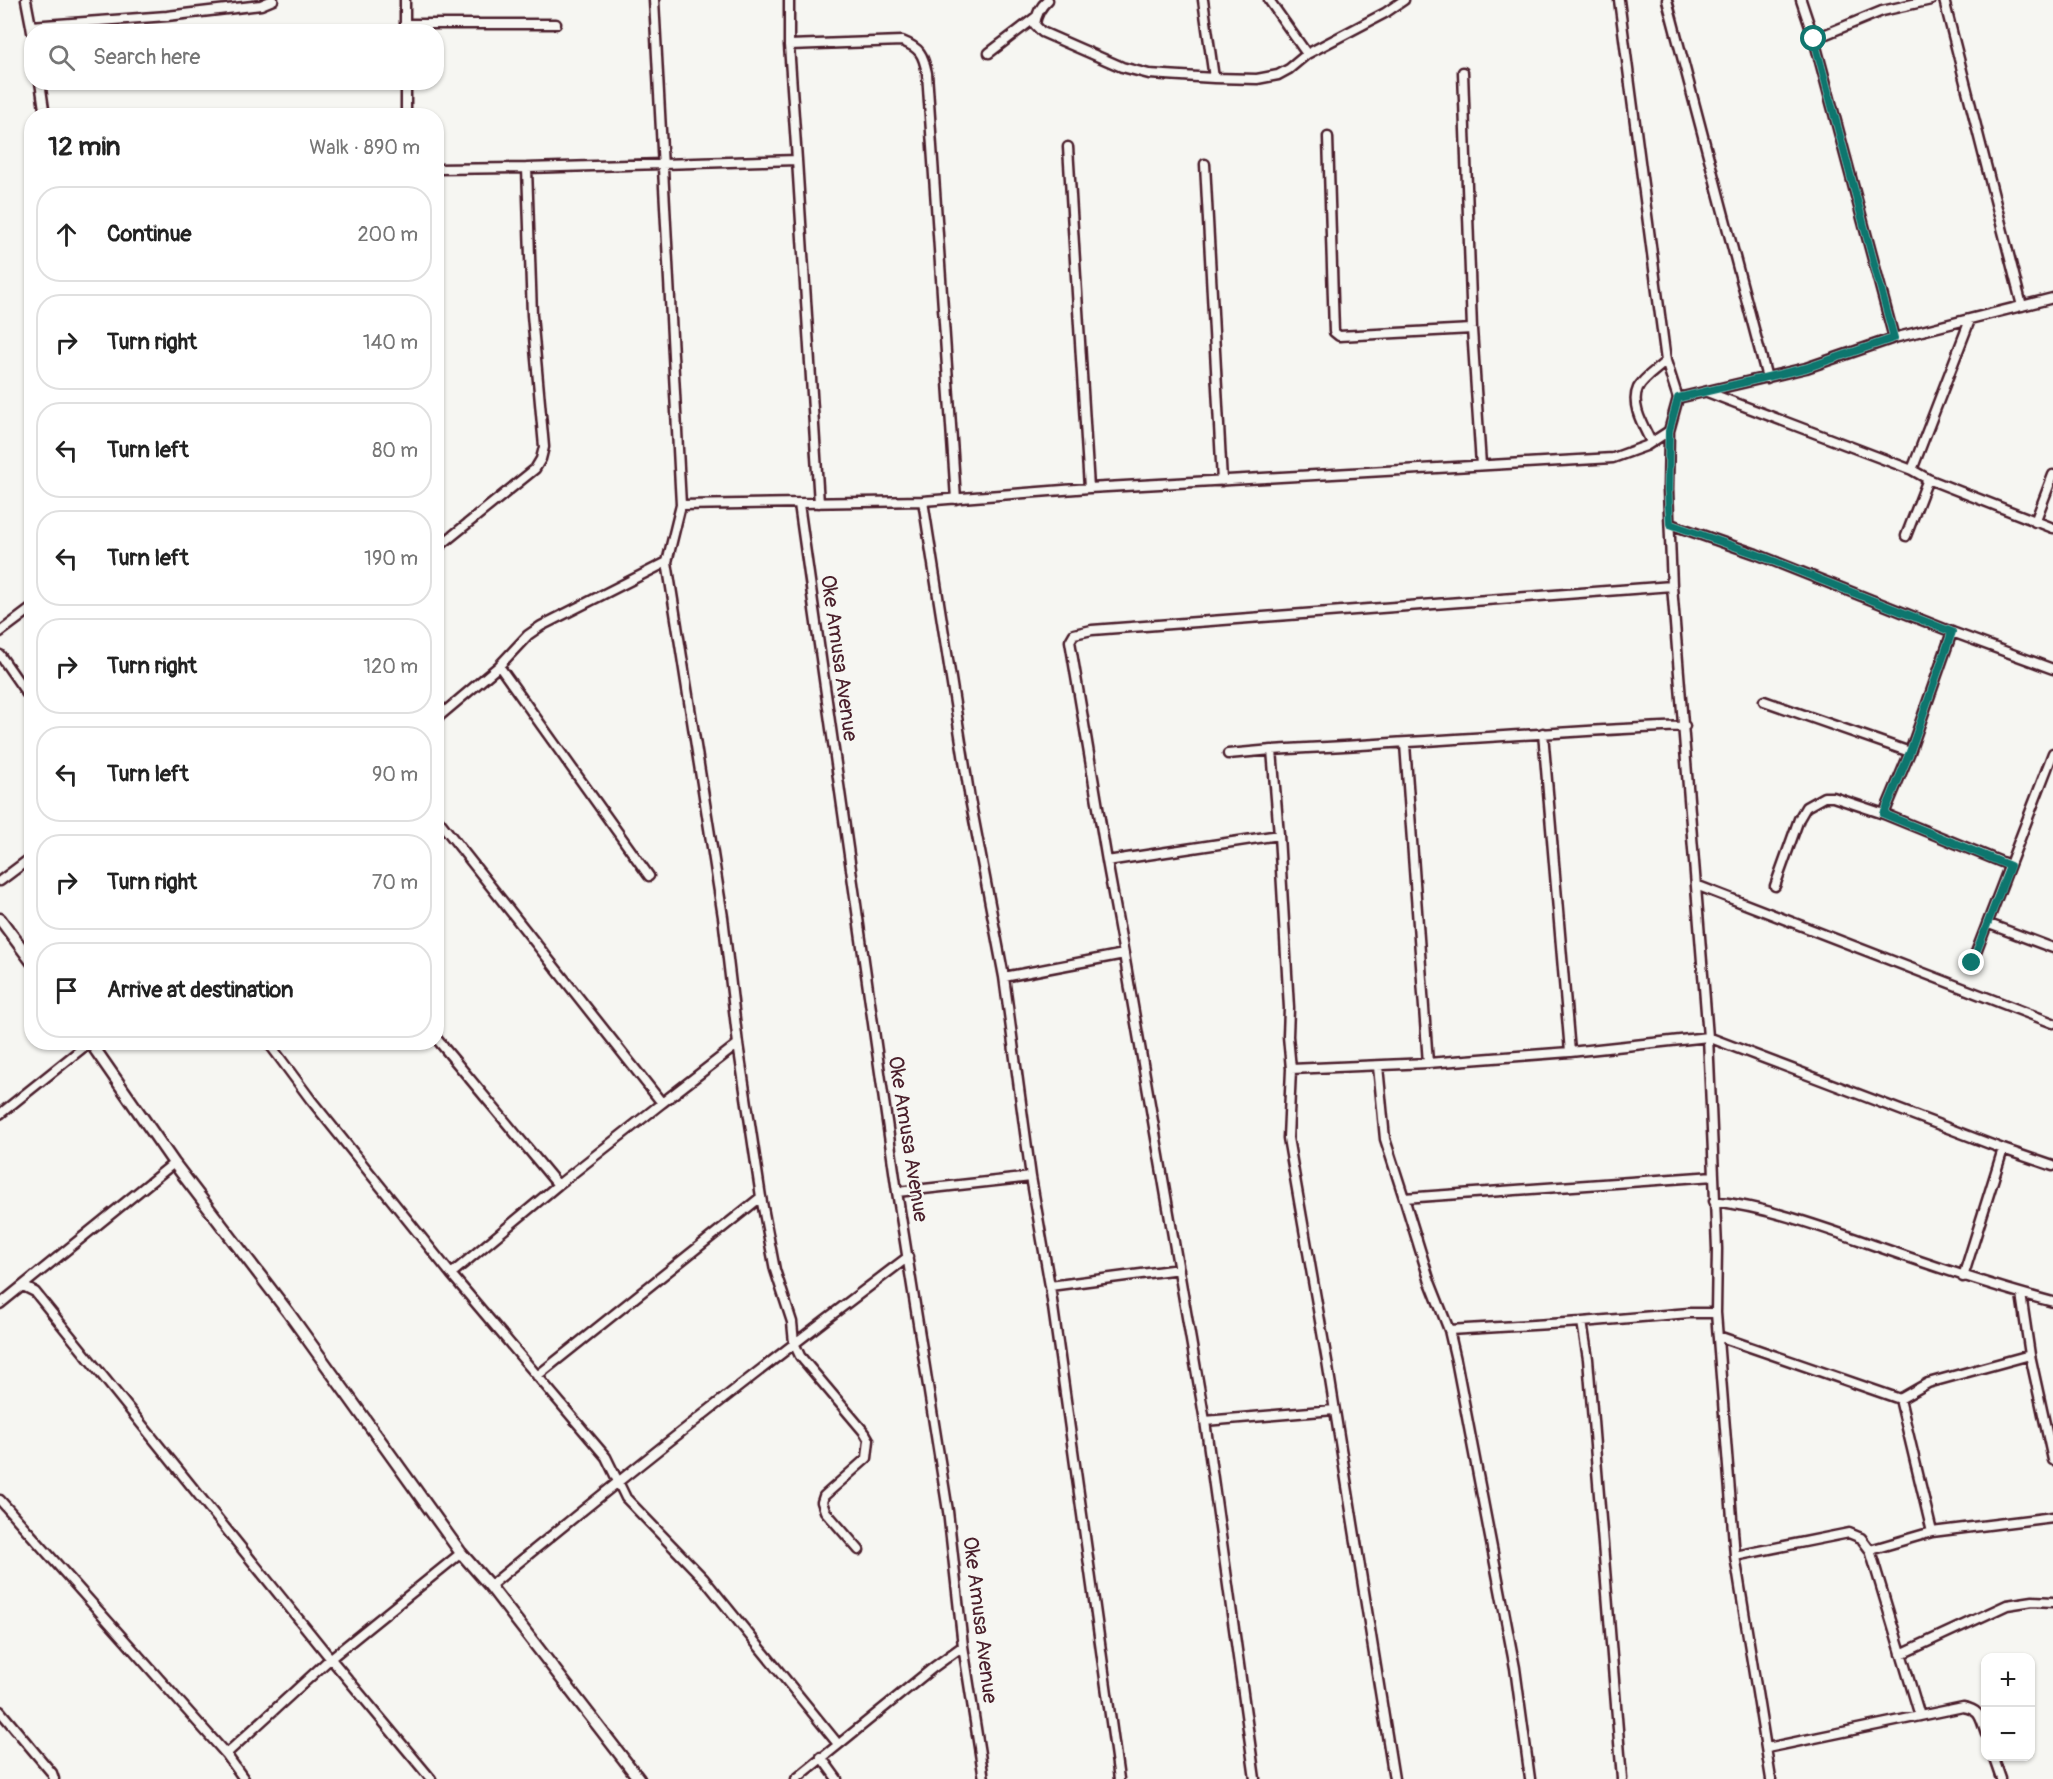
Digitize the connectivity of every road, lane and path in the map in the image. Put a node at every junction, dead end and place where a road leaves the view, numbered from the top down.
1 (26, 0) edge
2 (273, 0) edge
3 (405, 0) edge
4 (654, 0) edge
5 (789, 0) edge
6 (1048, 0) edge
7 (1203, 0) edge
8 (1269, 0) edge
9 (1404, 0) edge
10 (1619, 0) edge
11 (1667, 0) edge
12 (1802, 0) edge
13 (1931, 0) edge
14 (1944, 0) edge
15 (1036, 17) junction
16 (31, 24) edge
17 (84, 24) edge
18 (405, 24) edge
19 (556, 24) dead end
20 (444, 27) edge
21 (1814, 39) junction
22 (789, 45) junction
23 (989, 53) dead end
24 (1307, 54) junction
25 (1463, 72) dead end
26 (1214, 78) junction
27 (41, 90) edge
28 (406, 90) edge
29 (44, 108) edge
30 (406, 108) edge
31 (1328, 137) dead end
32 (1068, 147) dead end
33 (797, 160) junction
34 (1204, 164) dead end
35 (663, 165) junction
36 (527, 168) junction
37 (444, 169) edge
38 (2053, 298) edge
39 (2022, 306) junction
40 (1970, 320) junction
41 (1472, 329) junction
42 (1894, 338) junction
43 (1666, 362) junction
44 (1767, 378) junction
45 (1707, 392) junction
46 (1678, 398) junction
47 (1669, 431) junction
48 (1651, 442) junction
49 (1481, 465) junction
50 (1912, 470) junction
51 (2053, 475) edge
52 (1928, 479) junction
53 (1222, 481) junction
54 (1089, 488) junction
55 (956, 499) junction
56 (923, 501) junction
57 (819, 503) junction
58 (799, 504) junction
59 (681, 506) junction
60 (2035, 522) junction
61 (1670, 524) junction
62 (2053, 528) edge
63 (1906, 536) dead end
64 (444, 543) edge
65 (668, 562) junction
66 (1672, 586) junction
67 (24, 614) edge
68 (0, 632) edge
69 (1952, 632) junction
70 (0, 655) edge
71 (500, 666) junction
72 (2053, 669) edge
73 (24, 690) edge
74 (1764, 702) dead end
75 (444, 712) edge
76 (1685, 726) junction
77 (1543, 733) junction
78 (1405, 744) junction
79 (1272, 750) junction
80 (1910, 752) junction
81 (2053, 753) edge
82 (1228, 754) dead end
83 (1884, 814) junction
84 (444, 827) edge
85 (1279, 835) junction
86 (1107, 861) junction
87 (24, 863) edge
88 (2010, 866) junction
89 (649, 876) dead end
90 (0, 882) edge
91 (1696, 885) junction
92 (1775, 886) dead end
93 (1989, 924) junction
94 (2, 926) edge
95 (2053, 948) edge
96 (24, 952) edge
97 (1124, 954) junction
98 (1972, 963) dead end
99 (1004, 976) junction
100 (2053, 1023) edge
101 (1708, 1037) junction
102 (738, 1044) junction
103 (444, 1048) edge
104 (80, 1050) edge
105 (96, 1050) edge
106 (274, 1050) edge
107 (1570, 1052) junction
108 (1428, 1063) junction
109 (1378, 1066) junction
110 (1290, 1069) junction
111 (662, 1103) junction
112 (0, 1114) edge
113 (2003, 1149) junction
114 (174, 1163) junction
115 (2053, 1166) edge
116 (1714, 1176) junction
117 (1031, 1177) junction
118 (558, 1185) junction
119 (897, 1192) junction
120 (761, 1197) junction
121 (1404, 1198) junction
122 (1714, 1202) junction
123 (908, 1257) junction
124 (1179, 1269) junction
125 (452, 1274) junction
126 (1963, 1277) junction
127 (23, 1286) junction
128 (1050, 1286) junction
129 (2021, 1294) junction
130 (2053, 1302) edge
131 (0, 1305) edge
132 (1716, 1313) junction
133 (1582, 1322) junction
134 (1449, 1330) junction
135 (1718, 1336) junction
136 (794, 1342) junction
137 (2030, 1355) junction
138 (537, 1376) junction
139 (1900, 1399) junction
140 (1334, 1410) junction
141 (1205, 1421) junction
142 (2053, 1460) edge
143 (617, 1481) junction
144 (0, 1500) edge
145 (2053, 1517) edge
146 (1932, 1532) junction
147 (859, 1550) dead end
148 (1870, 1550) junction
149 (461, 1553) junction
150 (1736, 1556) junction
151 (490, 1586) junction
152 (2053, 1602) edge
153 (963, 1646) junction
154 (1901, 1654) junction
155 (331, 1658) junction
156 (0, 1711) edge
157 (1920, 1716) junction
158 (1981, 1721) edge
159 (838, 1744) junction
160 (1767, 1748) junction
161 (226, 1754) junction
162 (822, 1758) junction
163 (1995, 1761) edge
164 (54, 1779) edge
165 (244, 1779) edge
166 (431, 1779) edge
167 (639, 1779) edge
168 (796, 1779) edge
169 (837, 1779) edge
170 (984, 1779) edge
171 (1119, 1779) edge
172 (1255, 1779) edge
173 (1394, 1779) edge
174 (1530, 1779) edge
175 (1622, 1779) edge
176 (1771, 1779) edge
177 (2001, 1779) edge

1 - 16 street
2 - 17 street
3 - 18 street
4 - 35 street
5 - 22 street
6 - 15 street
7 - 26 street
8 - 24 street
9 - 24 street
10 - 43 street
11 - 44 street
12 - 21 street
13 - 21 street
14 - 39 street
15 - 23 street
15 - 26 street
19 - 20 street
21 - 42 street
22 - 33 street
22 - 55 street
24 - 26 street
25 - 41 street
27 - 29 street
28 - 30 street
31 - 41 street
32 - 54 street
33 - 35 street
33 - 57 street
34 - 53 street
35 - 36 street
35 - 59 street
36 - 37 street
36 - 64 street
38 - 39 street
39 - 40 street
40 - 42 street
40 - 50 street
41 - 49 street
42 - 44 street
43 - 46 street
43 - 48 street
44 - 45 street
45 - 46 street
45 - 50 street
46 - 47 street
47 - 48 street
47 - 61 street
48 - 49 street
49 - 53 street
50 - 52 street
51 - 60 street
52 - 60 street
52 - 63 street
53 - 54 street
54 - 55 street
55 - 56 street
56 - 57 street
56 - 99 street
57 - 58 street
58 - 59 street
58 - 119 street, Oke Amusa Avenue
59 - 65 street
60 - 62 street
61 - 66 street
61 - 69 street
65 - 71 street
65 - 102 street
66 - 76 street
66 - 86 street
67 - 68 street
69 - 72 street
69 - 80 street
70 - 73 street
71 - 75 street
71 - 89 street
74 - 80 street
76 - 77 street
76 - 91 street
77 - 78 street
77 - 107 street
78 - 79 street
78 - 108 street
79 - 82 street
79 - 85 street
80 - 83 street
81 - 88 street
83 - 88 street
83 - 92 street
84 - 111 street
85 - 86 street
85 - 110 street
86 - 97 street
87 - 90 street
88 - 93 street
91 - 100 street
91 - 101 street
93 - 95 street
93 - 98 street
94 - 96 street
97 - 99 street
97 - 124 street
99 - 117 street
101 - 107 street
101 - 113 street
101 - 116 street
102 - 111 street
102 - 120 street
103 - 118 street
104 - 112 street
105 - 114 street
106 - 125 street
107 - 108 street
108 - 109 street
109 - 110 street
109 - 121 street
110 - 140 street
111 - 118 street
113 - 115 street
113 - 126 street
114 - 127 street
114 - 149 street
116 - 121 street
116 - 122 street
117 - 119 street
117 - 128 street
118 - 125 street
119 - 123 street, Oke Amusa Avenue
120 - 136 street
120 - 138 street
121 - 134 street
122 - 126 street
122 - 132 street
123 - 136 street
123 - 153 street, Oke Amusa Avenue
124 - 128 street
124 - 141 street
125 - 138 street
126 - 129 street
127 - 131 street
127 - 155 street
128 - 171 street
129 - 130 street
129 - 137 street
132 - 133 street
132 - 135 street
133 - 134 street
133 - 175 street
134 - 174 street
135 - 139 street
135 - 150 street
136 - 143 street
136 - 147 street
137 - 139 street
137 - 142 street
138 - 143 street
139 - 146 street
140 - 141 street
140 - 173 street
141 - 172 street
143 - 151 street
143 - 159 street
144 - 161 street
145 - 146 street
146 - 148 street
148 - 150 street
148 - 154 street
149 - 151 street
149 - 155 street
150 - 160 street
151 - 167 street
152 - 154 street
153 - 159 street
153 - 170 street, Oke Amusa Avenue
154 - 157 street
155 - 161 street
155 - 166 street
156 - 164 street
157 - 158 street
157 - 160 street
159 - 162 street
160 - 176 street
161 - 165 street
162 - 168 street
162 - 169 street
163 - 177 street

